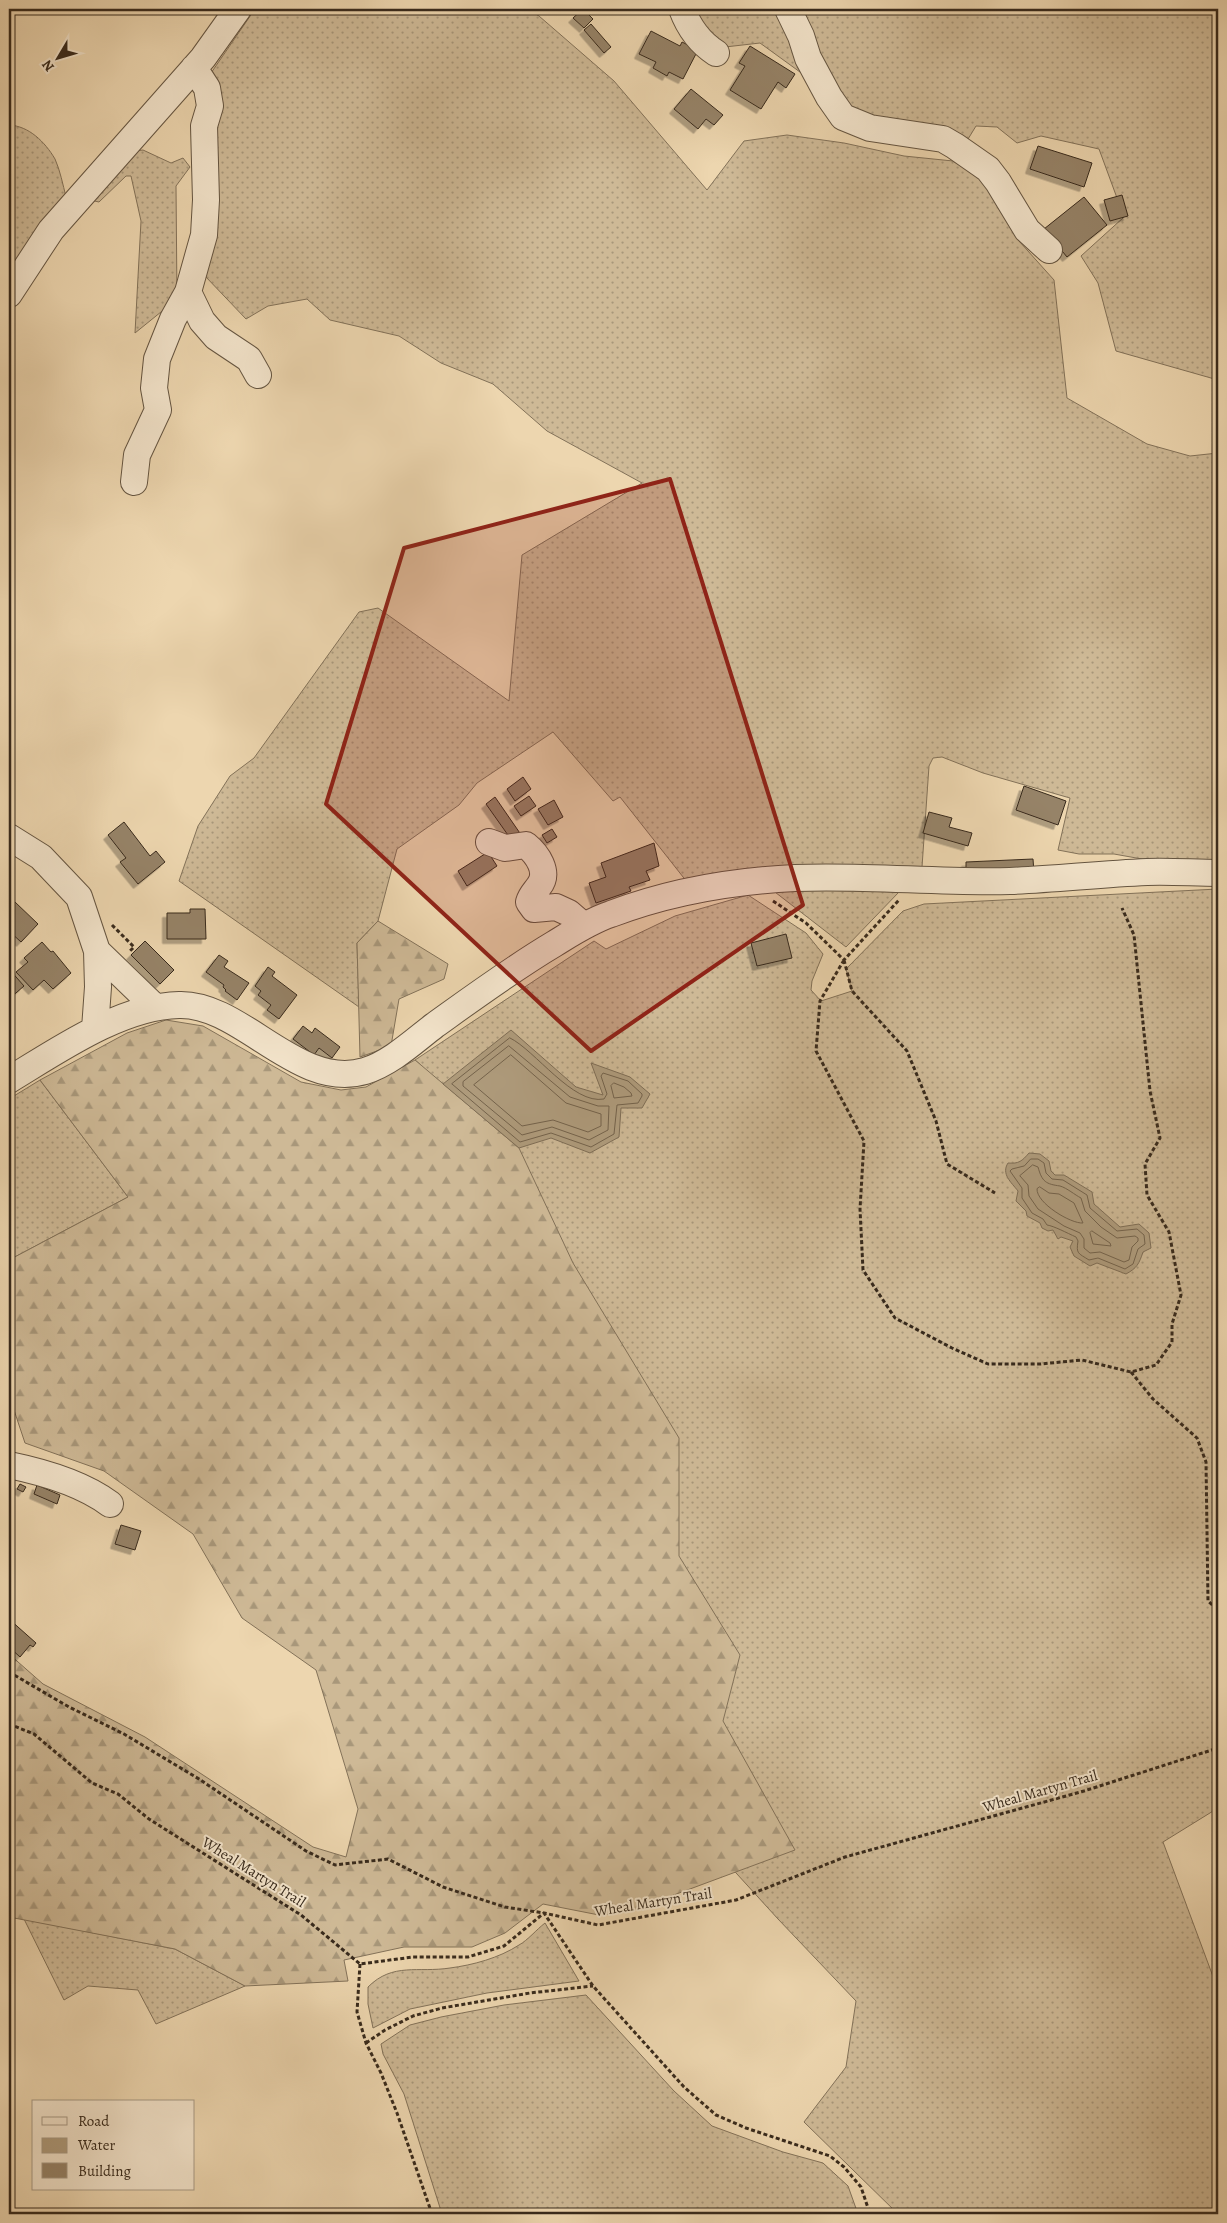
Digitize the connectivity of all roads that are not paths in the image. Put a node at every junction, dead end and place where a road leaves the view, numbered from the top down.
1 (238, 9) edge
2 (682, 9) edge
3 (788, 9) edge
4 (716, 53) dead end
5 (194, 68) junction
6 (1049, 250) dead end
7 (188, 292) junction
8 (9, 294) edge
9 (258, 375) dead end
10 (134, 482) dead end
11 (9, 837) edge
12 (489, 842) dead end
13 (1218, 873) edge
14 (584, 926) junction
15 (97, 951) junction
16 (155, 1007) junction
17 (95, 1029) junction
18 (9, 1080) edge
19 (9, 1465) edge
20 (110, 1504) dead end

1 - 5 street
2 - 4 street
3 - 6 street
5 - 7 street
5 - 8 street
7 - 9 street
7 - 10 street
11 - 15 street
12 - 14 street
13 - 14 street
14 - 16 street
15 - 16 street
15 - 17 street
16 - 17 street
17 - 18 street
19 - 20 street

